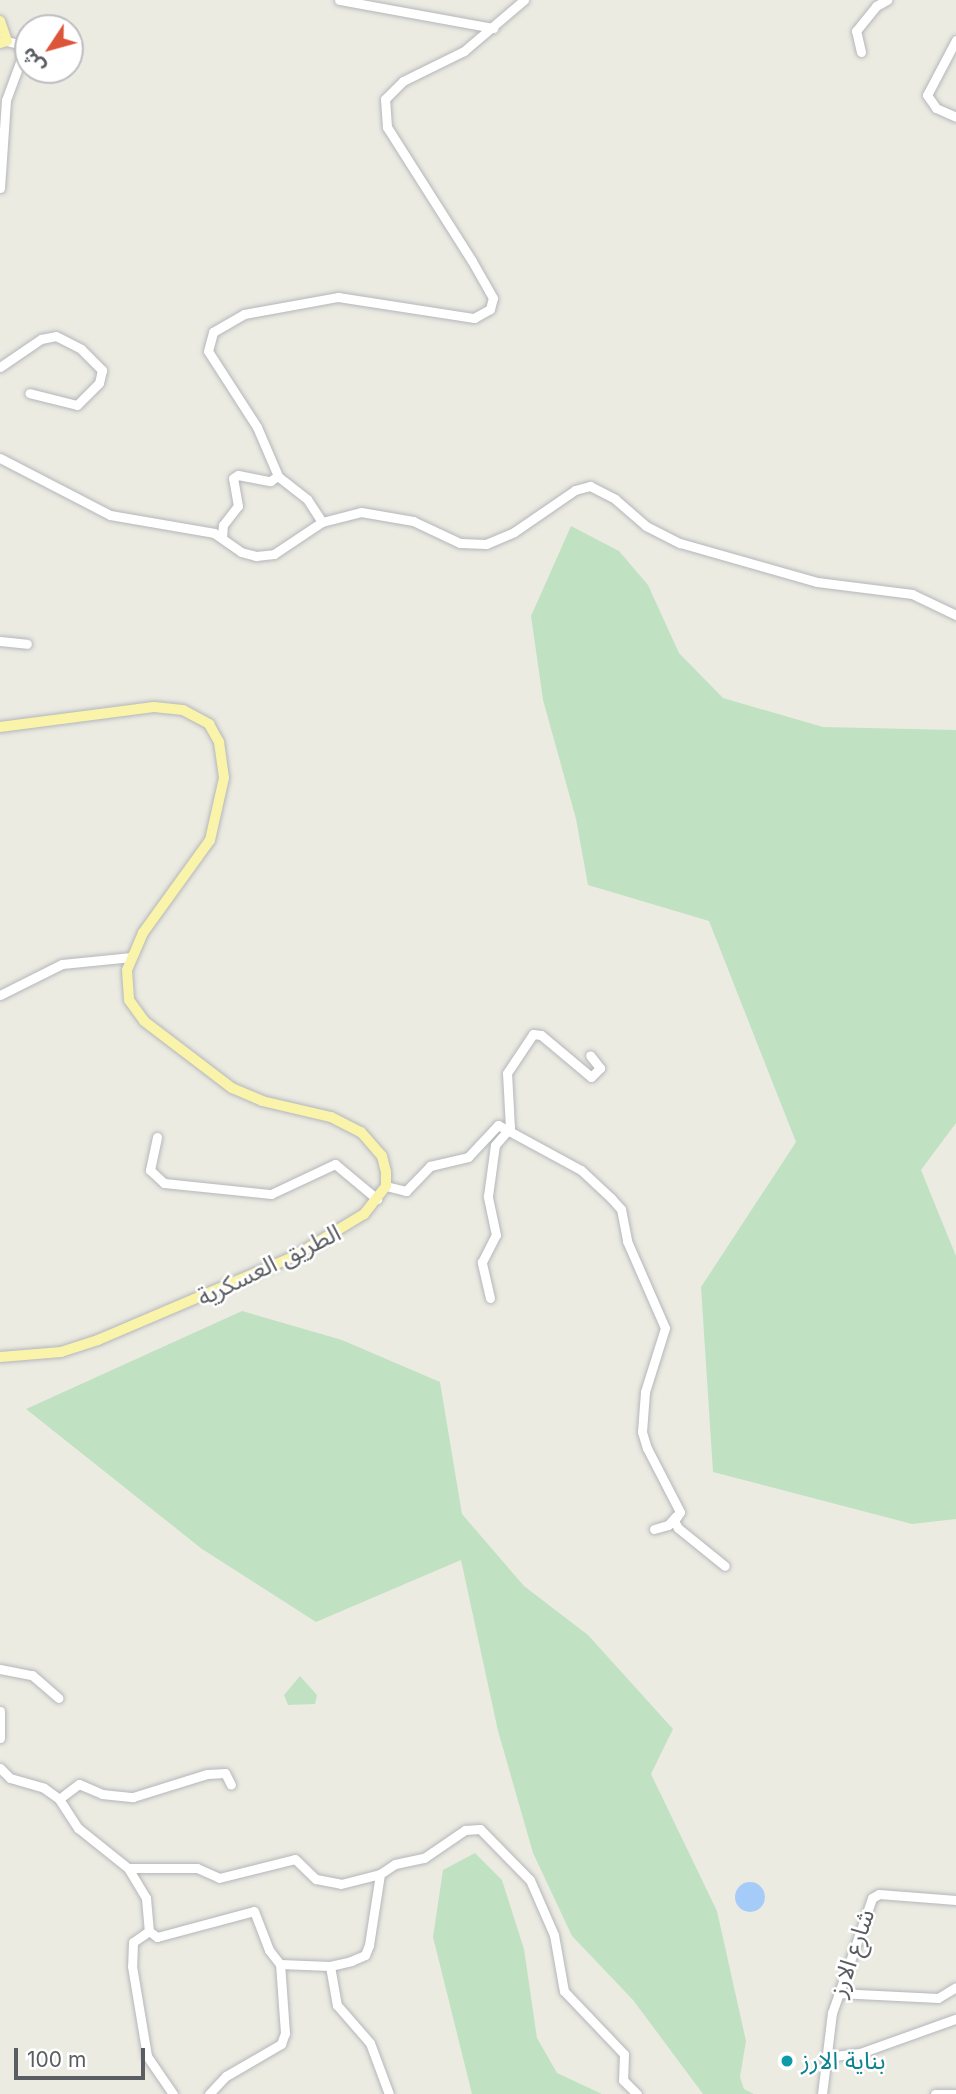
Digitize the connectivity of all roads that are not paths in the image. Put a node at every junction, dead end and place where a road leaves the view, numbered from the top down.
1 (339, 0) edge
2 (524, 0) edge
3 (887, 0) edge
4 (0, 21) edge
5 (493, 29) junction
6 (956, 40) edge
7 (4, 42) edge
8 (861, 52) dead end
9 (956, 117) edge
10 (0, 188) edge
11 (0, 367) edge
12 (29, 393) dead end
13 (0, 458) edge
14 (278, 476) junction
15 (322, 522) junction
16 (222, 538) junction
17 (956, 615) edge
18 (0, 641) edge
19 (27, 644) dead end
20 (0, 727) edge
21 (132, 957) junction
22 (0, 995) edge
23 (590, 1055) dead end
24 (510, 1128) junction
25 (157, 1137) dead end
26 (386, 1186) junction
27 (377, 1199) junction
28 (490, 1298) dead end
29 (0, 1357) edge
30 (680, 1513) junction
31 (654, 1529) dead end
32 (725, 1566) dead end
33 (0, 1669) edge
34 (58, 1698) dead end
35 (0, 1711) edge
36 (0, 1738) edge
37 (0, 1768) edge
38 (231, 1785) dead end
39 (58, 1799) junction
40 (128, 1868) junction
41 (380, 1874) junction
42 (956, 1900) edge
43 (149, 1931) junction
44 (280, 1964) junction
45 (330, 1966) junction
46 (956, 1987) edge
47 (838, 1993) junction
48 (955, 2019) edge
49 (825, 2057) junction
50 (173, 2094) edge
51 (208, 2094) edge
52 (389, 2094) edge
53 (637, 2094) edge
54 (822, 2094) edge
55 (935, 2094) edge
56 (956, 2094) edge

1 - 5 street
2 - 5 street
3 - 8 street
4 - 7 main road
5 - 14 street
6 - 9 street
7 - 10 street
11 - 12 street
13 - 16 street
14 - 15 street
14 - 16 street
15 - 16 street
15 - 17 street
18 - 19 street
20 - 21 main road
21 - 22 street
21 - 26 main road
23 - 24 street
24 - 26 street
24 - 28 street
24 - 30 street
25 - 27 street
26 - 27 main road, الطريق العسكرية
27 - 29 main road, الطريق العسكرية
30 - 31 street
30 - 32 street
33 - 34 street
35 - 36 street
37 - 39 street
38 - 39 street
39 - 40 street
40 - 41 street
40 - 43 street
41 - 45 street
41 - 53 street
42 - 47 street, شارع الارز
43 - 44 street
43 - 50 street
44 - 45 street
44 - 51 street
45 - 52 street
46 - 47 street
47 - 49 street, شارع الارز
48 - 49 street
49 - 54 street, شارع الارز
55 - 56 street

